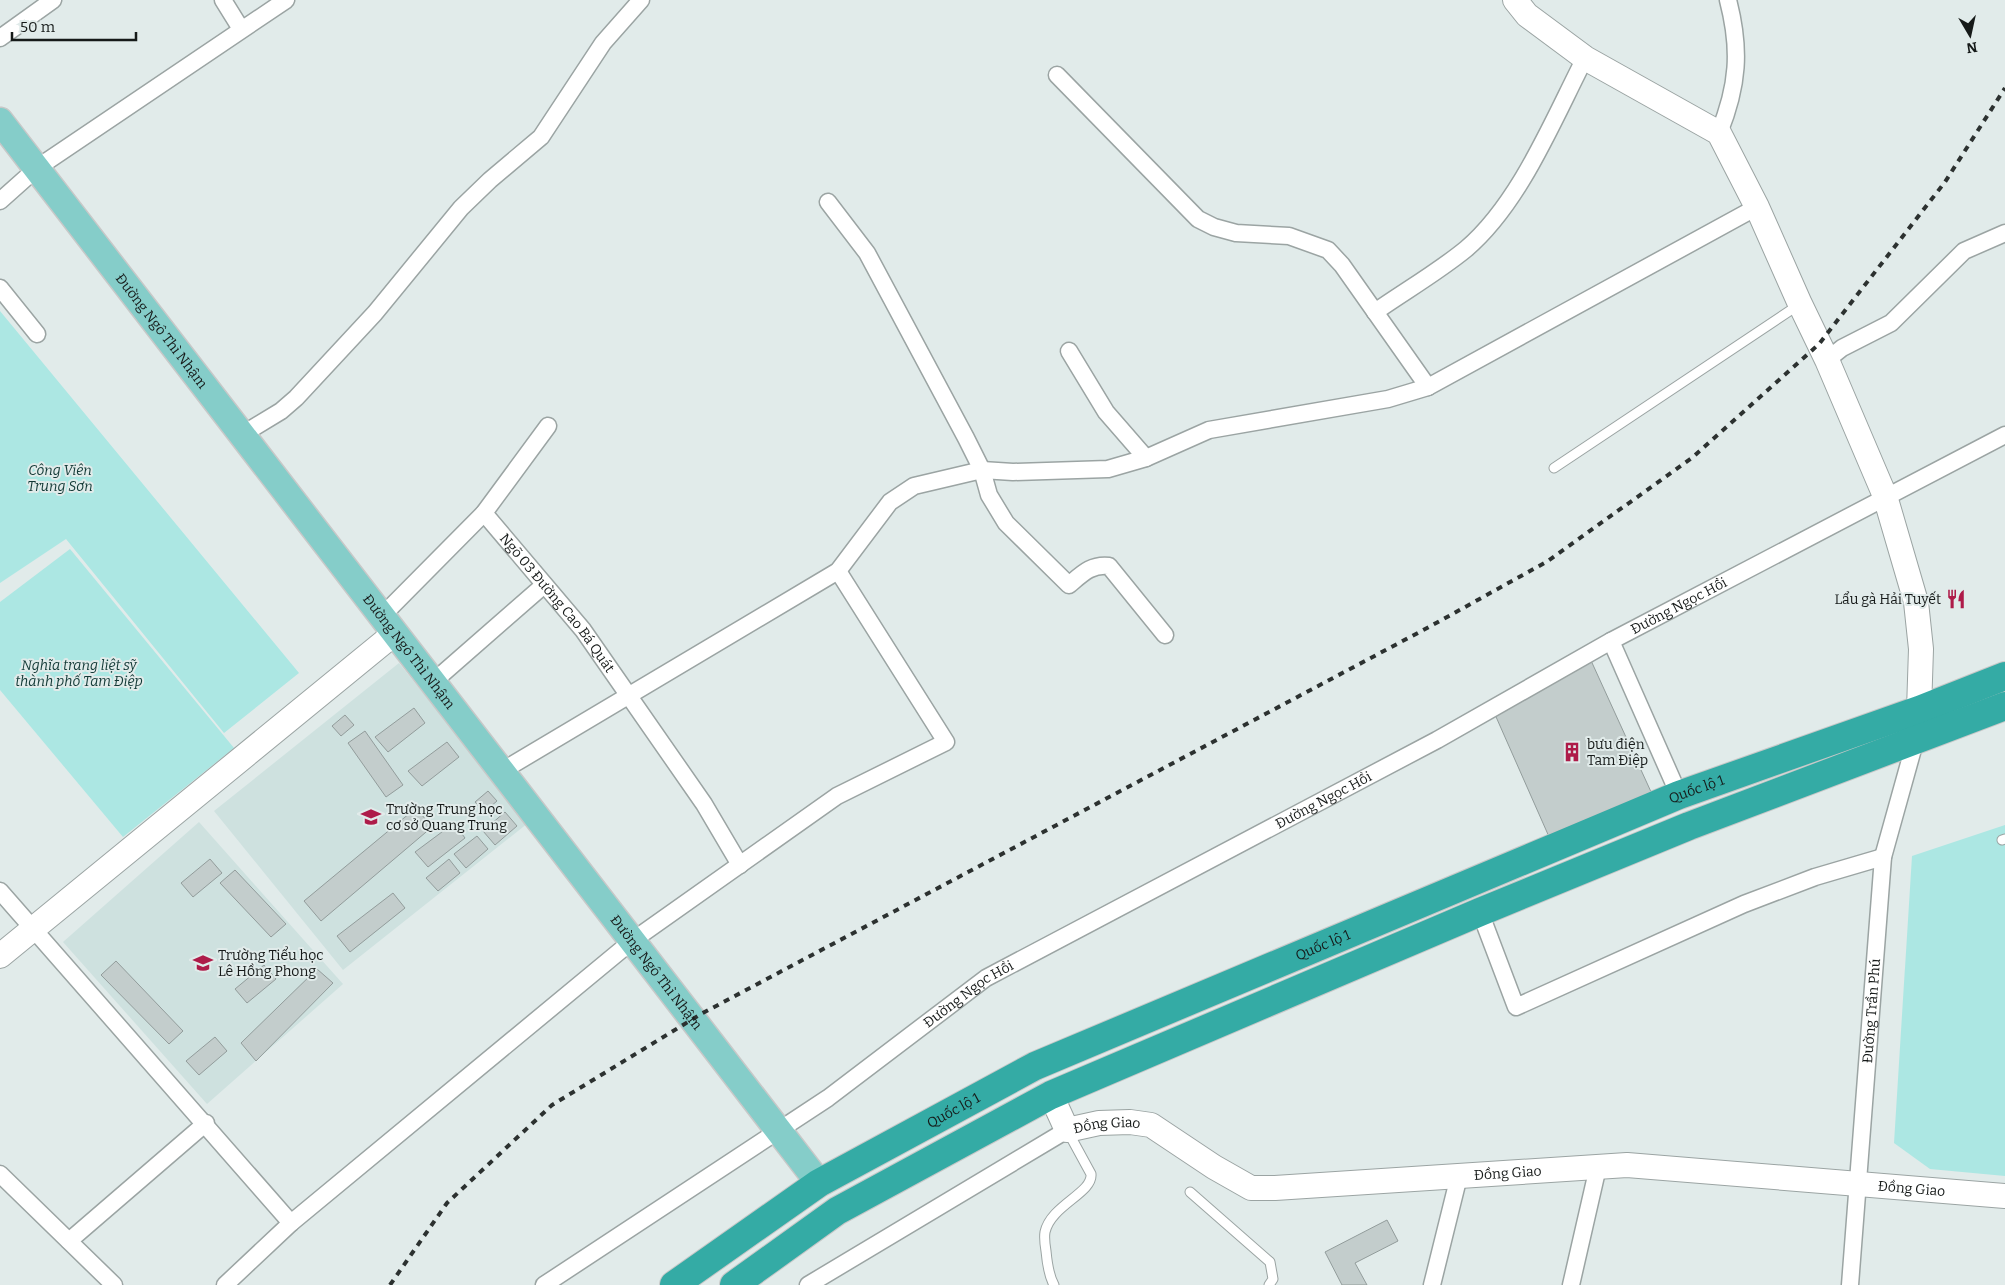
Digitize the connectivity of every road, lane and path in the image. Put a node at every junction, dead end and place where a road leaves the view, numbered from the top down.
1 (53, 0) edge
2 (223, 0) edge
3 (286, 0) edge
4 (642, 0) edge
5 (1516, 0) edge
6 (1728, 0) edge
7 (242, 29) junction
8 (0, 38) edge
9 (1585, 58) junction
10 (1057, 75) dead end
11 (0, 120) edge
12 (1719, 134) junction
13 (38, 168) junction
14 (0, 202) edge
15 (828, 202) dead end
16 (1757, 207) junction
17 (2005, 233) edge
18 (0, 288) edge
19 (1800, 304) junction
20 (1375, 312) junction
21 (37, 334) dead end
22 (1069, 351) dead end
23 (1828, 360) junction
24 (1428, 387) junction
25 (548, 426) dead end
26 (243, 434) junction
27 (2005, 435) edge
28 (1146, 458) junction
29 (1554, 468) dead end
30 (982, 470) junction
31 (1885, 496) junction
32 (484, 514) junction
33 (838, 571) junction
34 (544, 584) junction
35 (389, 624) junction
36 (1165, 635) dead end
37 (1611, 641) junction
38 (2005, 676) edge
39 (433, 682) junction
40 (628, 696) junction
41 (2005, 706) edge
42 (1919, 710) junction
43 (1915, 742) junction
44 (502, 771) junction
45 (1679, 795) junction
46 (1883, 857) junction
47 (740, 864) junction
48 (0, 891) edge
49 (1480, 912) junction
50 (33, 929) junction
51 (632, 941) junction
52 (0, 956) edge
53 (1050, 1095) junction
54 (206, 1123) junction
55 (779, 1130) junction
56 (1067, 1130) junction
57 (1598, 1167) junction
58 (0, 1174) edge
59 (1459, 1176) junction
60 (819, 1183) junction
61 (1858, 1184) junction
62 (1190, 1192) dead end
63 (2005, 1196) edge
64 (840, 1209) junction
65 (291, 1223) junction
66 (69, 1241) junction
67 (745, 1282) edge
68 (114, 1285) edge
69 (225, 1285) edge
70 (544, 1285) edge
71 (674, 1285) edge
72 (808, 1285) edge
73 (1054, 1285) edge
74 (1269, 1285) edge
75 (1432, 1285) edge
76 (1571, 1285) edge
77 (1850, 1285) edge

1 - 8 street
2 - 7 street
3 - 7 street
4 - 26 street
5 - 9 street
6 - 12 street
7 - 13 street
9 - 12 street
9 - 20 street
10 - 20 street
11 - 13 main road, Đường Ngô Thì Nhậm
12 - 16 street
13 - 14 street
13 - 26 main road, Đường Ngô Thì Nhậm
15 - 30 street
16 - 19 street
16 - 24 street
17 - 23 street
18 - 21 street
19 - 23 street
19 - 29 lane
20 - 24 street
22 - 28 street
23 - 31 street
24 - 28 street
25 - 32 street
26 - 35 main road, Đường Ngô Thì Nhậm
27 - 31 street, Đường Ngọc Hồi
28 - 30 street
30 - 33 street
30 - 36 street
31 - 37 street, Đường Ngọc Hồi
31 - 42 street
32 - 34 street, Ngõ 03 Đường Cao Bá Quát
32 - 35 street
33 - 40 street
33 - 47 street
34 - 39 street
34 - 40 street, Ngõ 03 Đường Cao Bá Quát
35 - 39 main road, Đường Ngô Thì Nhậm
35 - 50 street
37 - 45 street
37 - 55 street, Đường Ngọc Hồi
38 - 42 highway, Quốc lộ 1
39 - 44 main road, Đường Ngô Thì Nhậm
40 - 44 street
40 - 47 street, Ngõ 03 Đường Cao Bá Quát
41 - 43 highway
42 - 43 highway
42 - 45 highway, Quốc lộ 1
43 - 46 street, Đường Trần Phú
43 - 49 highway
44 - 51 main road, Đường Ngô Thì Nhậm
45 - 60 highway, Quốc lộ 1
46 - 49 street
46 - 61 street, Đường Trần Phú
47 - 51 street
48 - 50 street
49 - 53 highway
50 - 52 street
50 - 54 street
51 - 55 main road, Đường Ngô Thì Nhậm
51 - 65 street
53 - 56 street, Đồng Giao
53 - 64 highway
54 - 65 street
54 - 66 street
55 - 60 main road, Đường Ngô Thì Nhậm
55 - 70 street, Đường Ngọc Hồi
56 - 59 street, Đồng Giao
56 - 72 street
56 - 73 lane
57 - 59 street, Đồng Giao
57 - 61 street, Đồng Giao
57 - 76 street
58 - 66 street
59 - 75 street
60 - 64 highway
60 - 71 highway, Quốc lộ 1
61 - 63 street, Đồng Giao
61 - 77 street, Đường Trần Phú
62 - 74 lane
64 - 67 highway
65 - 69 street
66 - 68 street

